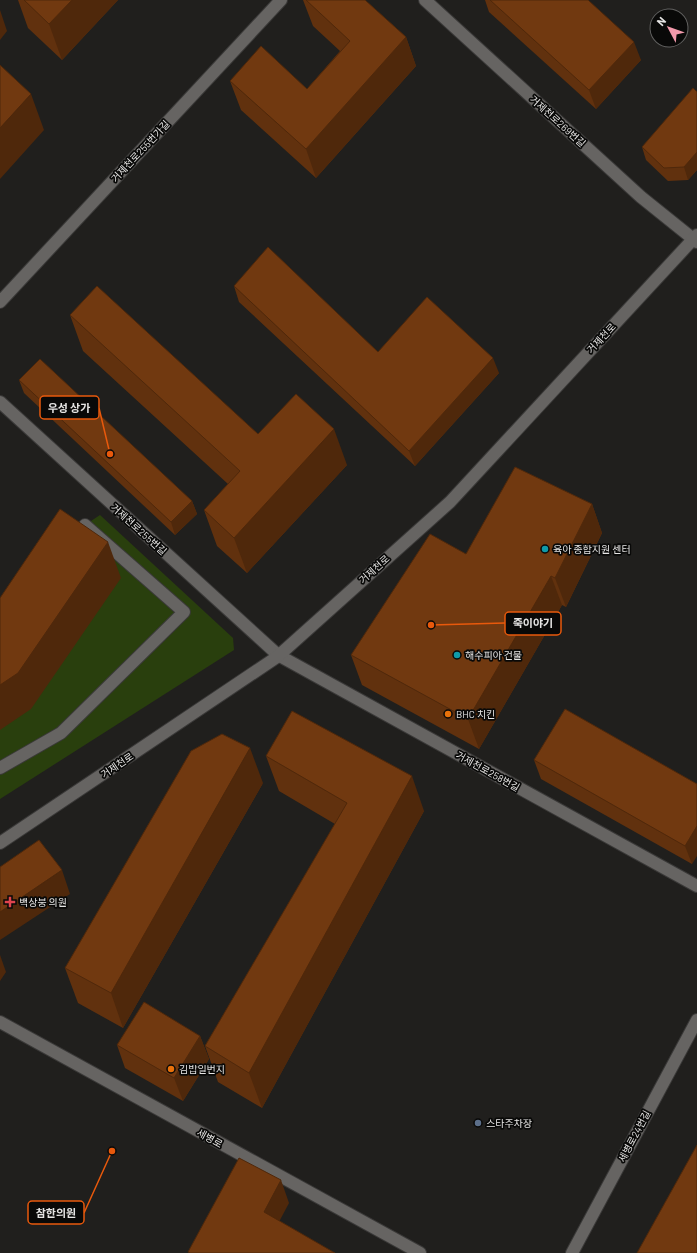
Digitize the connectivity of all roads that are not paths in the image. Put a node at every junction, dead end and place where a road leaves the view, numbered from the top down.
1 (281, 0) edge
2 (425, 0) edge
3 (696, 239) edge
4 (0, 302) edge
5 (0, 402) edge
6 (85, 525) edge
7 (278, 655) junction
8 (0, 768) edge
9 (0, 844) edge
10 (697, 886) edge
11 (697, 1020) edge
12 (0, 1022) edge
13 (420, 1253) edge
14 (572, 1253) edge

1 - 4 street, 거제천로255번가길
2 - 3 street, 거제천로269번길
3 - 7 street, 거제천로
5 - 7 street, 거제천로255번길
6 - 8 street
7 - 9 street, 거제천로
7 - 10 street, 거제천로258번길
11 - 14 street, 세병로24번길
12 - 13 street, 세병로

